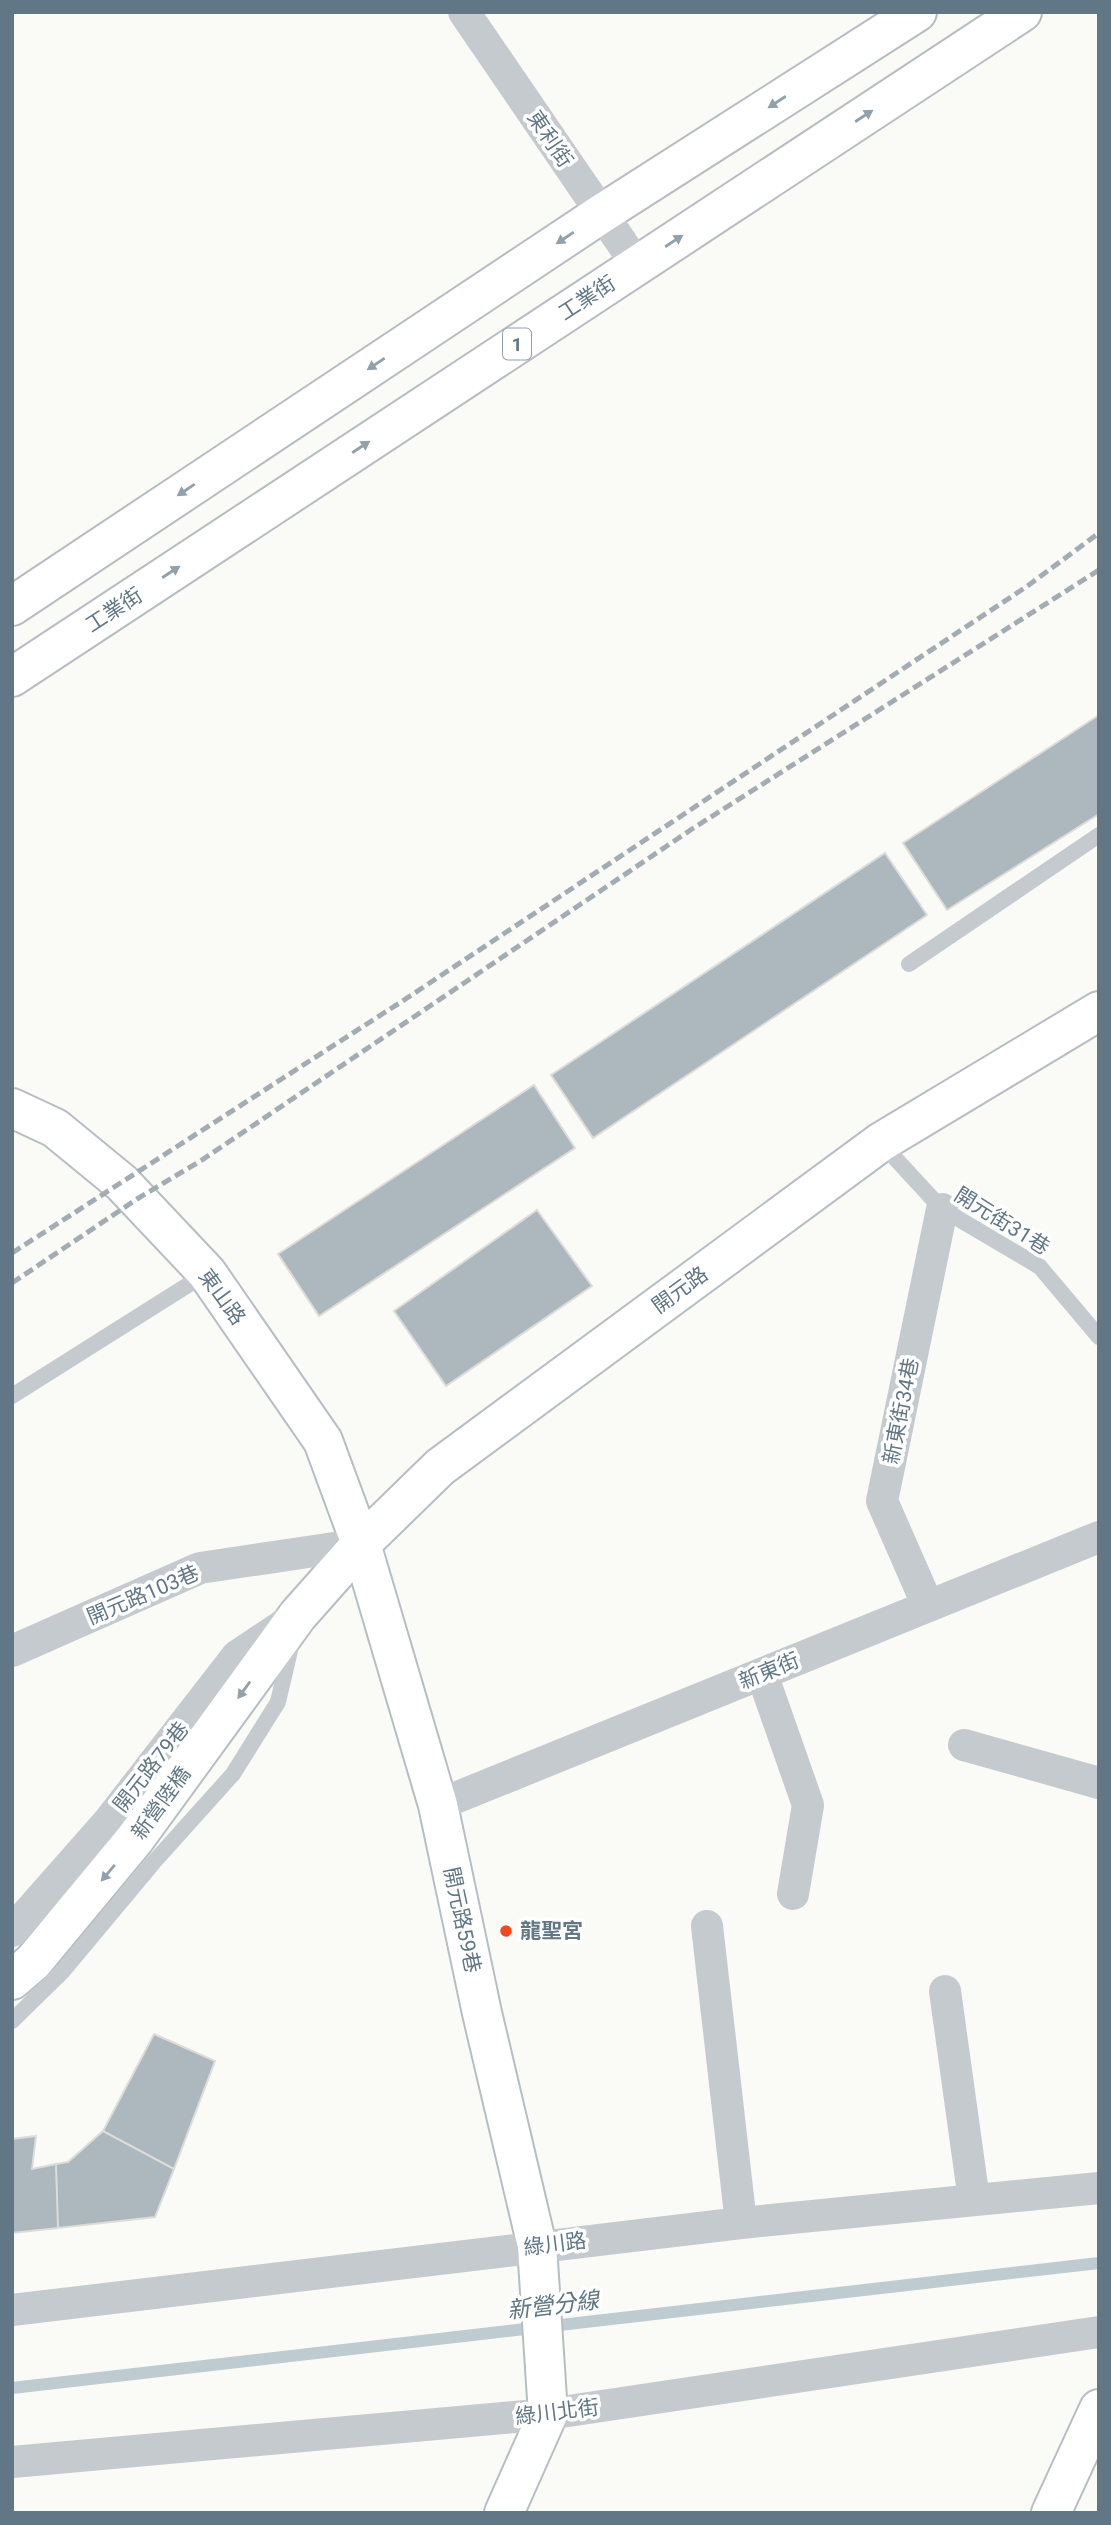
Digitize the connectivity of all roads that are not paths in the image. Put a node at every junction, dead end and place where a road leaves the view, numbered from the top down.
1 (464, 12) edge
2 (917, 12) edge
3 (1022, 12) edge
4 (601, 214) junction
5 (636, 265) junction
6 (12, 606) edge
7 (12, 677) edge
8 (1099, 835) edge
9 (909, 964) dead end
10 (1099, 1011) edge
11 (12, 1108) edge
12 (881, 1142) junction
13 (942, 1209) junction
14 (207, 1273) junction
15 (1099, 1336) edge
16 (12, 1396) edge
17 (1099, 1537) edge
18 (361, 1544) junction
19 (928, 1606) junction
20 (298, 1615) junction
21 (12, 1651) edge
22 (762, 1674) junction
23 (964, 1745) dead end
24 (1099, 1783) edge
25 (438, 1805) junction
26 (793, 1894) dead end
27 (708, 1926) dead end
28 (12, 1931) edge
29 (12, 1980) edge
30 (945, 1991) dead end
31 (12, 2021) edge
32 (1099, 2188) edge
33 (974, 2200) junction
34 (741, 2222) junction
35 (537, 2246) junction
36 (12, 2310) edge
37 (1099, 2332) edge
38 (1099, 2409) edge
39 (548, 2414) junction
40 (12, 2462) edge
41 (504, 2513) edge
42 (1051, 2513) edge

1 - 4 street, 東利街
2 -> 4 street
5 -> 3 street, 工業街 / 1
4 - 5 street, 東利街
4 -> 6 street
7 -> 5 street, 工業街 / 1
8 - 9 lane
10 - 12 street, 開元路
11 - 14 street, 東山路
12 - 13 lane, 開元街31巷
12 - 18 street, 開元路
13 - 15 lane, 開元街31巷
13 - 19 street, 新東街34巷
14 - 16 lane
14 - 18 street, 東山路
17 - 19 street, 新東街
18 - 20 street, 開元路
18 - 21 street, 開元路103巷
18 - 25 street, 開元路59巷
19 - 22 street, 新東街
20 - 28 street, 開元路79巷
20 -> 29 street, 新營陸橋
20 - 31 lane
22 - 25 street, 新東街
22 - 26 street
23 - 24 street
25 - 35 street, 開元路59巷
27 - 34 street
30 - 33 street
32 - 33 street, 綠川路
33 - 34 street, 綠川路
34 - 35 street, 綠川路
35 - 36 street, 綠川路
35 - 39 street, 開元路59巷
37 - 39 street, 綠川北街
38 - 42 street
39 - 40 street, 綠川北街
39 - 41 street

